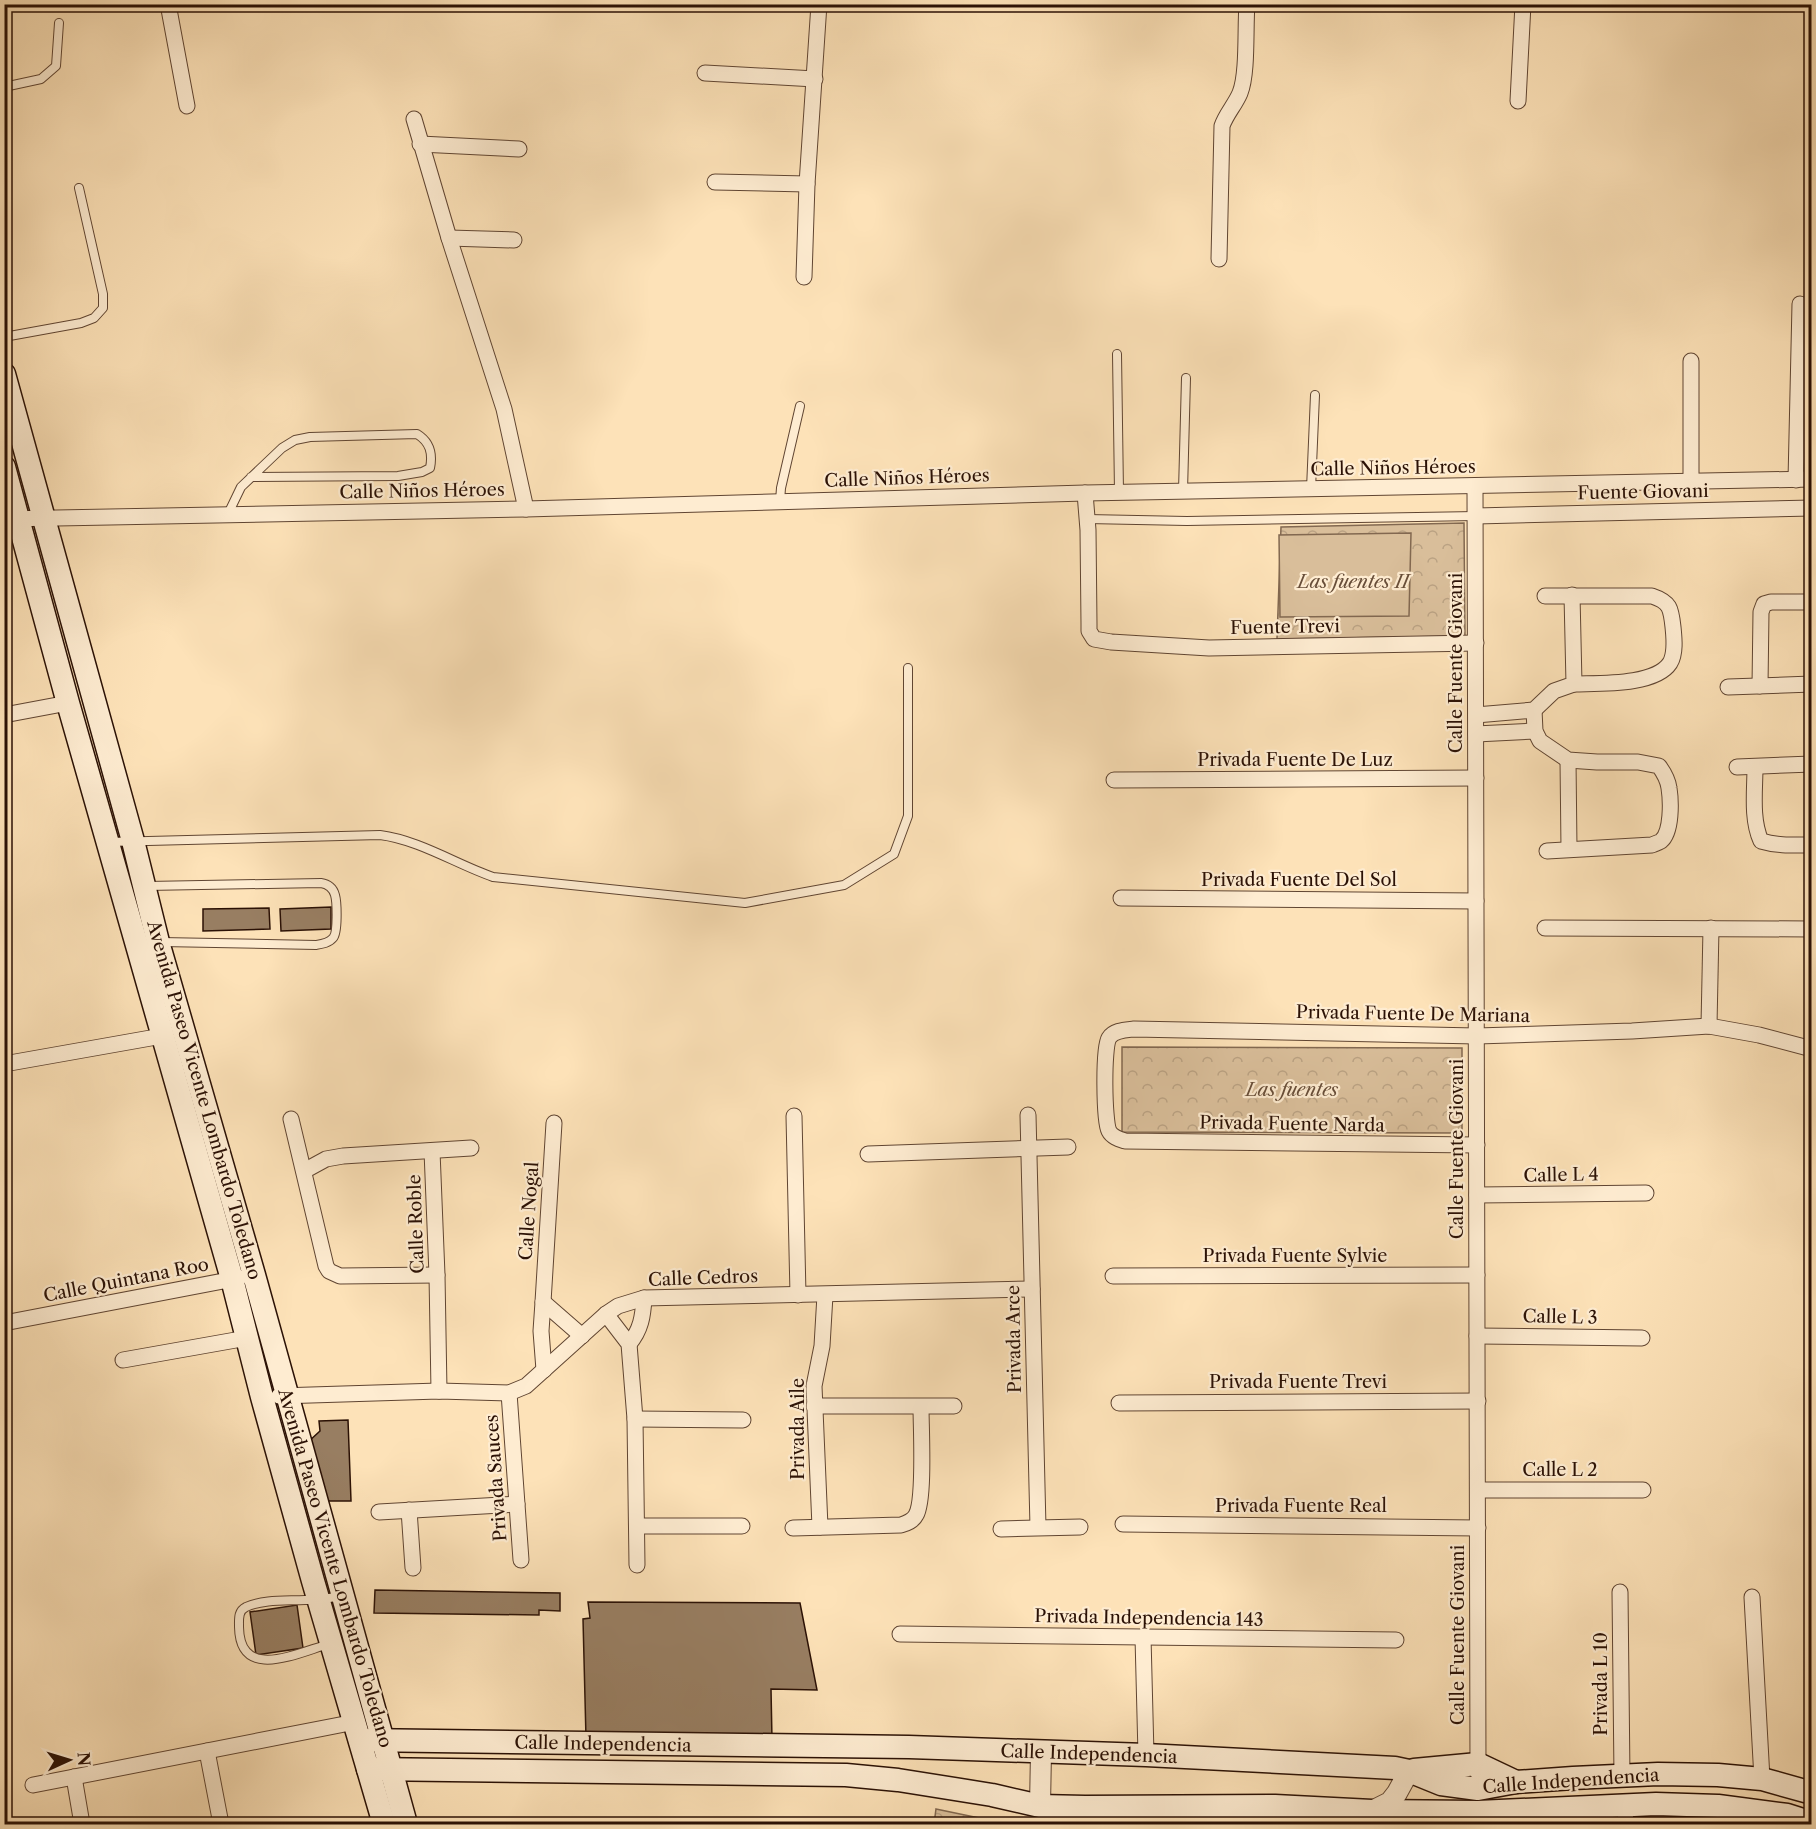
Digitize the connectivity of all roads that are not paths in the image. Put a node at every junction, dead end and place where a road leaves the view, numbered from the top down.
1 (168, 4) edge
2 (819, 4) edge
3 (1246, 4) edge
4 (1523, 4) edge
5 (59, 23) dead end
6 (705, 73) dead end
7 (814, 79) junction
8 (4, 87) edge
9 (1518, 101) dead end
10 (187, 106) dead end
11 (414, 119) dead end
12 (420, 144) junction
13 (519, 149) dead end
14 (715, 183) dead end
15 (807, 184) junction
16 (79, 188) dead end
17 (448, 238) junction
18 (514, 240) dead end
19 (1219, 259) dead end
20 (804, 278) dead end
21 (1800, 304) dead end
22 (4, 337) edge
23 (1117, 354) dead end
24 (1691, 361) dead end
25 (4, 374) edge
26 (1186, 378) dead end
27 (1315, 395) dead end
28 (801, 406) dead end
29 (4, 467) edge
30 (251, 477) junction
31 (1812, 479) edge
32 (1796, 480) junction
33 (1691, 481) junction
34 (1475, 486) junction
35 (1311, 489) junction
36 (1183, 491) junction
37 (1119, 492) junction
38 (1085, 493) junction
39 (780, 501) junction
40 (1812, 508) edge
41 (526, 509) junction
42 (228, 514) junction
43 (1476, 516) junction
44 (44, 518) junction
45 (12, 519) edge
46 (1087, 519) junction
47 (1572, 595) junction
48 (1545, 596) dead end
49 (1812, 602) edge
50 (1476, 643) junction
51 (908, 669) dead end
52 (1574, 684) junction
53 (1812, 684) edge
54 (1760, 686) junction
55 (1728, 687) dead end
56 (68, 703) junction
57 (1533, 710) junction
58 (4, 715) edge
59 (1476, 715) junction
60 (1535, 731) junction
61 (1476, 734) junction
62 (1568, 760) junction
63 (1812, 764) edge
64 (1737, 767) dead end
65 (1755, 767) junction
66 (1476, 778) junction
67 (1114, 780) dead end
68 (133, 841) junction
69 (107, 842) junction
70 (1812, 845) edge
71 (1569, 848) junction
72 (1547, 851) dead end
73 (132, 886) junction
74 (1121, 898) dead end
75 (1476, 901) junction
76 (1545, 928) dead end
77 (1711, 928) junction
78 (1812, 929) edge
79 (147, 942) junction
80 (1708, 1026) junction
81 (162, 1036) junction
82 (1477, 1036) junction
83 (1812, 1049) edge
84 (4, 1064) edge
85 (1028, 1114) dead end
86 (794, 1116) dead end
87 (291, 1119) dead end
88 (554, 1123) dead end
89 (1110, 1133) joint
90 (1477, 1145) junction
91 (1068, 1147) dead end
92 (471, 1148) dead end
93 (1028, 1149) junction
94 (432, 1151) junction
95 (868, 1154) dead end
96 (304, 1171) junction
97 (1646, 1193) dead end
98 (1477, 1195) junction
99 (437, 1275) junction
100 (1477, 1275) junction
101 (1113, 1276) dead end
102 (243, 1277) junction
103 (1032, 1289) junction
104 (798, 1295) junction
105 (825, 1295) junction
106 (644, 1298) junction
107 (543, 1302) junction
108 (606, 1314) junction
109 (4, 1323) edge
110 (582, 1336) junction
111 (1477, 1336) junction
112 (247, 1338) junction
113 (1642, 1338) dead end
114 (629, 1344) junction
115 (123, 1360) dead end
116 (544, 1370) junction
117 (439, 1391) junction
118 (510, 1394) junction
119 (286, 1396) junction
120 (262, 1397) junction
121 (1478, 1401) junction
122 (1119, 1403) dead end
123 (814, 1406) junction
124 (954, 1406) dead end
125 (921, 1407) junction
126 (635, 1419) junction
127 (743, 1420) dead end
128 (1643, 1490) dead end
129 (1478, 1491) junction
130 (517, 1504) junction
131 (409, 1510) junction
132 (379, 1512) dead end
133 (1123, 1524) dead end
134 (637, 1526) junction
135 (742, 1526) dead end
136 (820, 1527) junction
137 (1038, 1527) junction
138 (1080, 1527) dead end
139 (793, 1528) dead end
140 (1478, 1528) junction
141 (1001, 1529) dead end
142 (521, 1560) dead end
143 (637, 1565) dead end
144 (413, 1568) dead end
145 (1620, 1592) dead end
146 (342, 1596) junction
147 (1752, 1597) dead end
148 (319, 1600) junction
149 (900, 1634) dead end
150 (353, 1635) junction
151 (1143, 1637) junction
152 (1396, 1640) dead end
153 (331, 1644) junction
154 (358, 1731) junction
155 (383, 1741) junction
156 (207, 1751) junction
157 (1041, 1752) junction
158 (1146, 1755) junction
159 (1478, 1764) junction
160 (368, 1769) junction
161 (392, 1770) junction
162 (1409, 1771) junction
163 (74, 1777) junction
164 (1622, 1777) junction
165 (1762, 1779) junction
166 (1516, 1782) junction
167 (33, 1785) dead end
168 (1478, 1789) junction
169 (1812, 1793) edge
170 (1040, 1806) junction
171 (1372, 1811) junction
172 (1208, 1815) edge
173 (1626, 1815) edge
174 (1478, 1818) edge
175 (1787, 1820) edge
176 (1812, 1823) edge
177 (82, 1824) edge
178 (221, 1824) edge
179 (384, 1824) edge
180 (406, 1824) edge

1 - 10 street
2 - 7 street
3 - 19 street
4 - 9 street
5 - 8 lane
6 - 7 street
7 - 15 street
11 - 12 street
12 - 13 street
12 - 17 street
14 - 15 street
15 - 20 street
16 - 22 lane
17 - 18 street
17 - 41 street
21 - 32 street
23 - 37 lane
24 - 33 street
25 - 44 main road, Avenida Paseo Vicente Lombardo Toledano
26 - 36 lane
27 - 35 lane
28 - 39 lane
29 - 45 main road, Avenida Paseo Vicente Lombardo Toledano
30 - 30 lane
30 - 42 lane
31 - 32 street, Calle Niños Héroes
32 - 33 street, Calle Niños Héroes
33 - 34 street, Calle Niños Héroes
34 - 35 street, Calle Niños Héroes
34 - 43 street, Calle Fuente Giovani
35 - 36 street, Calle Niños Héroes
36 - 37 street, Calle Niños Héroes
37 - 38 street, Calle Niños Héroes
38 - 39 street, Calle Niños Héroes
38 - 46 street
39 - 41 street, Calle Niños Héroes
40 - 43 street, Fuente Giovani
41 - 42 street, Calle Niños Héroes
42 - 44 street, Calle Niños Héroes
43 - 46 lane
43 - 50 street, Calle Fuente Giovani
44 - 45 street, Calle Niños Héroes
44 - 68 main road, Avenida Paseo Vicente Lombardo Toledano
45 - 56 main road, Avenida Paseo Vicente Lombardo Toledano
46 - 50 street, Fuente Trevi
47 - 48 street
47 - 52 street
47 - 52 street
49 - 54 street
50 - 59 street, Calle Fuente Giovani
51 - 68 lane
52 - 57 street
53 - 54 street
54 - 55 street
56 - 58 street
56 - 69 main road, Avenida Paseo Vicente Lombardo Toledano
57 - 59 street
57 - 60 street
59 - 61 street, Calle Fuente Giovani
60 - 61 street
60 - 62 street
61 - 66 street, Calle Fuente Giovani
62 - 71 street
62 - 71 street
63 - 65 street
64 - 65 street
65 - 70 street
66 - 67 street, Privada Fuente De Luz
66 - 75 street, Calle Fuente Giovani
68 - 69 lane
68 - 73 main road, Avenida Paseo Vicente Lombardo Toledano
69 - 73 main road, Avenida Paseo Vicente Lombardo Toledano
71 - 72 street
73 - 79 main road, Avenida Paseo Vicente Lombardo Toledano
73 - 79 lane
74 - 75 street, Privada Fuente Del Sol
75 - 82 street, Calle Fuente Giovani
76 - 77 street
77 - 78 street
77 - 80 street
79 - 81 main road, Avenida Paseo Vicente Lombardo Toledano
79 - 102 main road, Avenida Paseo Vicente Lombardo Toledano
80 - 82 street, Privada Fuente De Mariana
80 - 83 street, Privada Fuente De Mariana
81 - 84 street
81 - 102 main road, Avenida Paseo Vicente Lombardo Toledano
82 - 89 street, Privada Fuente De Mariana
82 - 90 street, Calle Fuente Giovani
85 - 93 street, Privada Arce
86 - 104 street
87 - 96 street
88 - 107 street, Calle Nogal
89 - 90 street, Privada Fuente Narda
90 - 98 street, Calle Fuente Giovani
91 - 93 street
92 - 94 street
93 - 95 street
93 - 103 street, Privada Arce
94 - 96 street, Calle Roble
94 - 99 street, Calle Roble
96 - 99 street
97 - 98 street, Calle L 4
98 - 100 street, Calle Fuente Giovani
99 - 117 street, Calle Roble
100 - 101 street, Privada Fuente Sylvie
100 - 111 street, Calle Fuente Giovani
102 - 109 street, Calle Quintana Roo
102 - 112 main road, Avenida Paseo Vicente Lombardo Toledano
102 - 119 main road, Avenida Paseo Vicente Lombardo Toledano
103 - 105 street, Calle Cedros
103 - 137 street, Privada Arce
104 - 105 street, Calle Cedros
104 - 106 street, Calle Cedros
105 - 123 street, Privada Aile
106 - 108 street, Calle Cedros
106 - 114 street
107 - 110 street
107 - 116 street, Calle Nogal
108 - 110 street, Calle Cedros
108 - 114 street
110 - 116 street, Calle Cedros
111 - 113 street, Calle L 3
111 - 121 street, Calle Fuente Giovani
112 - 115 street
112 - 120 main road, Avenida Paseo Vicente Lombardo Toledano
114 - 126 street
116 - 118 street, Calle Cedros
117 - 118 street
117 - 119 street
118 - 130 street, Privada Sauces
119 - 120 street
119 - 146 main road, Avenida Paseo Vicente Lombardo Toledano
120 - 148 main road, Avenida Paseo Vicente Lombardo Toledano
121 - 122 street, Privada Fuente Trevi
121 - 129 street, Calle Fuente Giovani
123 - 125 street
123 - 136 street, Privada Aile
124 - 125 street
125 - 136 street
126 - 127 street
126 - 134 street
128 - 129 street, Calle L 2
129 - 140 street, Calle Fuente Giovani
130 - 131 street
130 - 142 street, Privada Sauces
131 - 132 street
131 - 144 street
133 - 140 street, Privada Fuente Real
134 - 135 street
134 - 143 street
136 - 139 street
137 - 138 street
137 - 141 street
140 - 159 street, Calle Fuente Giovani
145 - 164 street, Privada L 10
146 - 148 lane
146 - 150 main road, Avenida Paseo Vicente Lombardo Toledano
147 - 165 street
148 - 153 main road, Avenida Paseo Vicente Lombardo Toledano
148 - 153 lane
149 - 151 street, Privada Independencia 143
150 - 153 lane
150 - 155 main road, Avenida Paseo Vicente Lombardo Toledano
151 - 152 street, Privada Independencia 143
151 - 158 street
153 - 154 main road, Avenida Paseo Vicente Lombardo Toledano
154 - 155 main road, Calle Independencia
154 - 156 street
154 - 160 main road, Avenida Paseo Vicente Lombardo Toledano
155 - 157 main road, Calle Independencia
155 - 161 main road, Avenida Paseo Vicente Lombardo Toledano
156 - 163 street
156 - 178 street
157 - 158 main road, Calle Independencia
157 - 170 street
158 - 162 main road, Calle Independencia
159 - 162 main road
159 - 166 main road
159 - 168 street, Calle Fuente Giovani
160 - 161 main road, Calle Independencia
160 - 179 main road, Avenida Paseo Vicente Lombardo Toledano
161 - 170 main road, Calle Independencia
161 - 180 main road, Avenida Paseo Vicente Lombardo Toledano
162 - 168 main road, Calle Independencia
162 - 171 street
163 - 167 street
163 - 177 street
164 - 165 main road, Calle Independencia
164 - 166 main road, Calle Independencia
165 - 169 main road, Calle Independencia
166 - 168 main road, Calle Independencia
168 - 174 street, Calle Fuente Giovani
170 - 172 main road, Calle Independencia
171 - 172 main road, Calle Independencia
171 - 174 main road, Calle Independencia
173 - 174 main road, Calle Independencia
173 - 175 main road, Calle Independencia
175 - 176 main road, Calle Independencia

